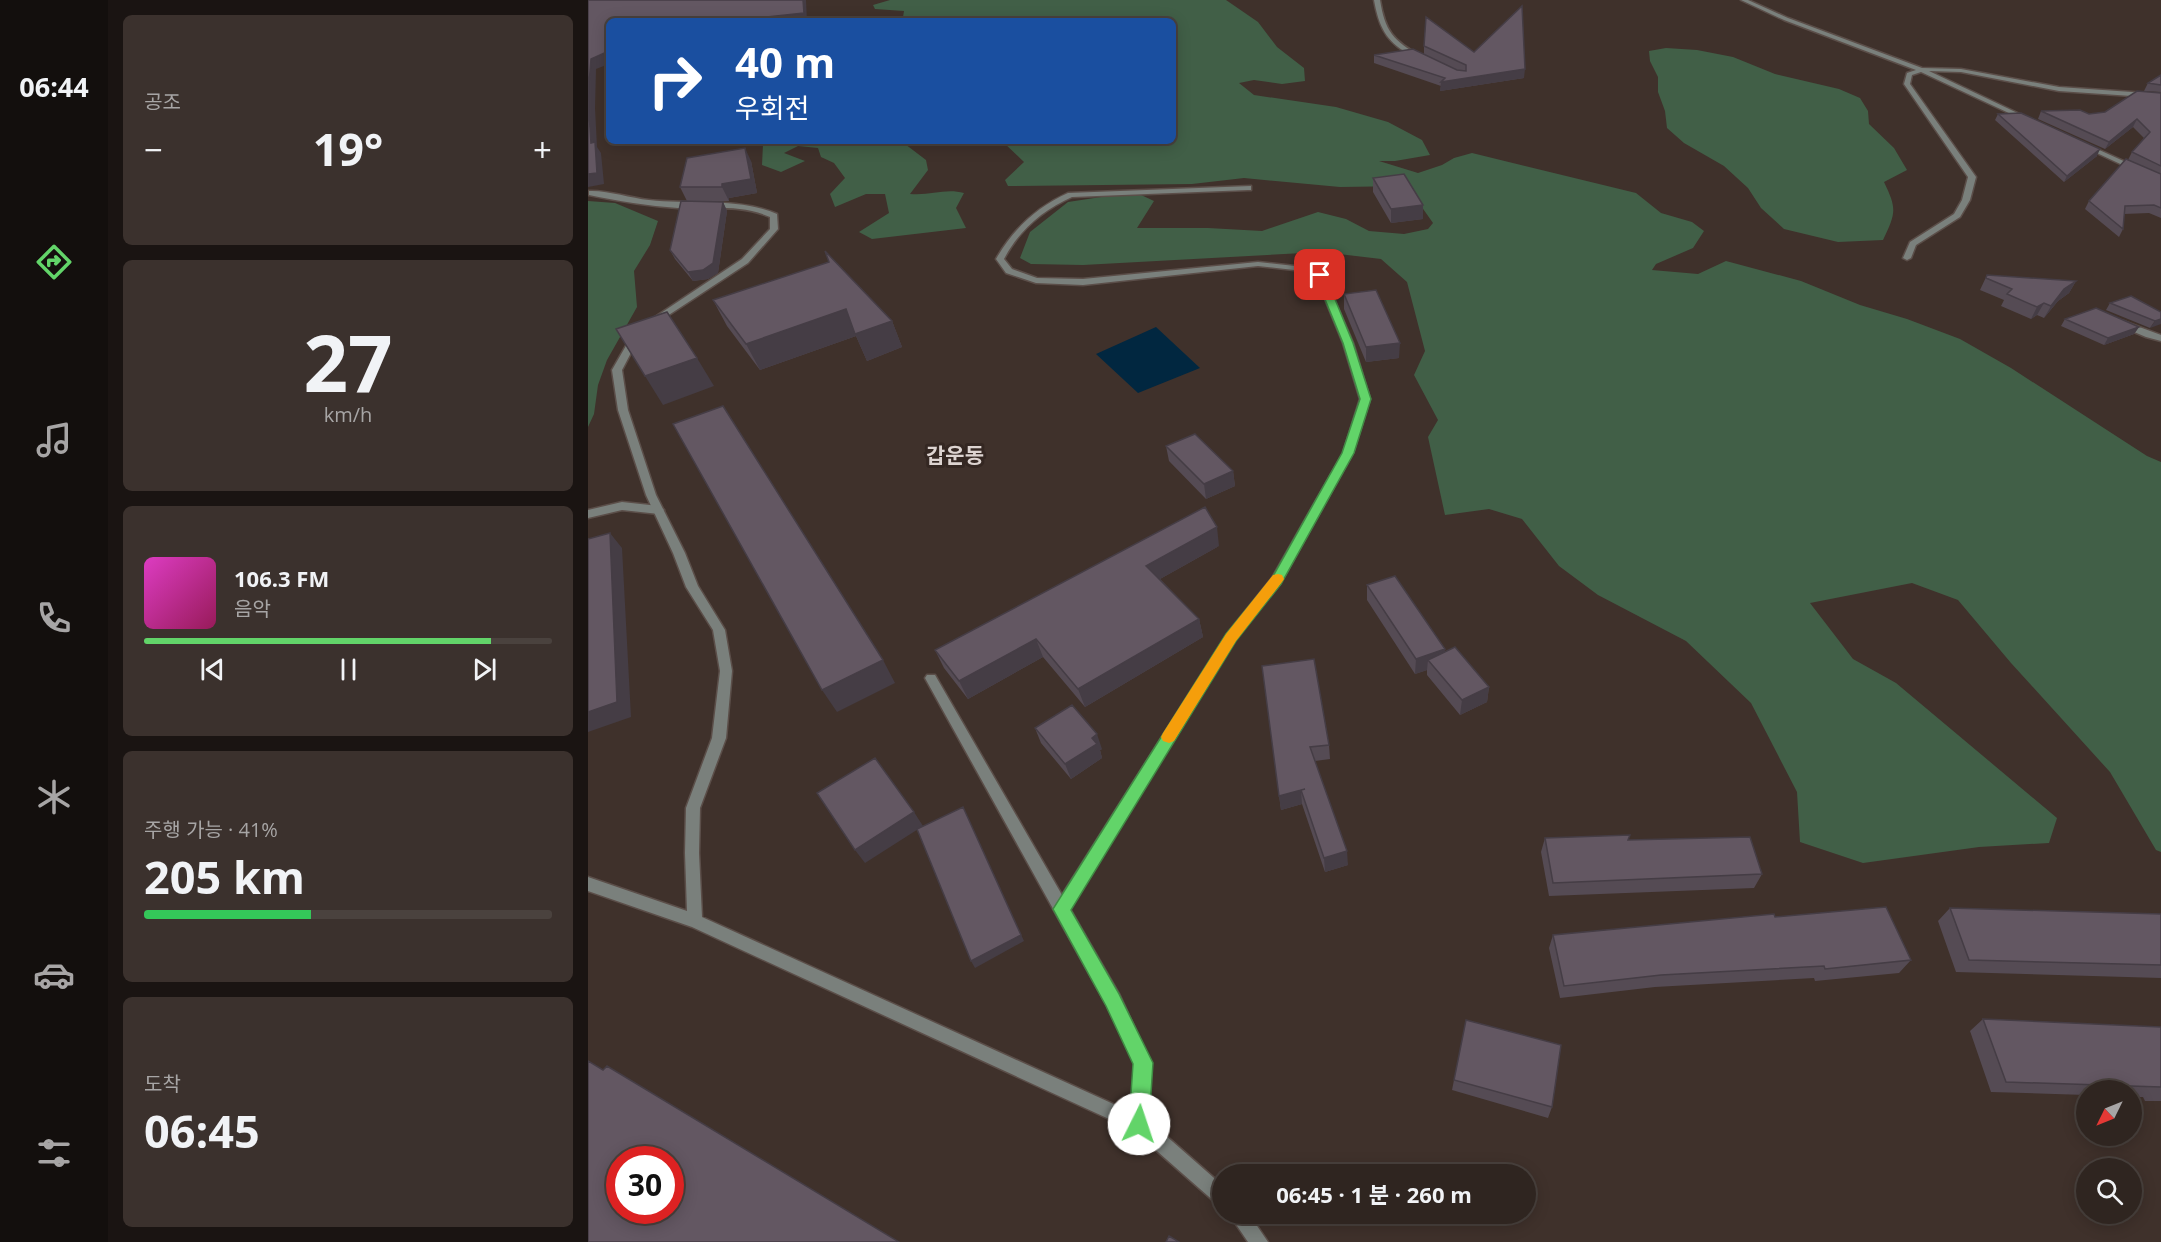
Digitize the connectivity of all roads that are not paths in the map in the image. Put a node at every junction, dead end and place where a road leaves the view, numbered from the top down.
1 (1377, 0) edge
2 (1744, 0) edge
3 (1425, 59) edge
4 (1919, 69) junction
5 (2161, 96) edge
6 (2035, 123) edge
7 (2077, 142) edge
8 (2161, 181) edge
9 (1248, 188) dead end
10 (592, 193) dead end
11 (1907, 258) dead end
12 (2109, 318) edge
13 (2161, 338) edge
14 (659, 510) junction
15 (588, 514) edge
16 (931, 678) dead end
17 (588, 884) edge
18 (1061, 909) junction
19 (695, 921) junction
20 (1139, 1124) junction
21 (1212, 1188) edge
22 (1246, 1224) edge
23 (1259, 1242) edge

1 - 3 street
2 - 4 street
4 - 5 street
4 - 6 street
4 - 11 street
7 - 8 street
9 - 18 street
10 - 14 street
12 - 13 street
14 - 15 street
14 - 19 street
16 - 18 street
17 - 19 street
18 - 20 street
19 - 20 street
20 - 21 street
22 - 23 street

